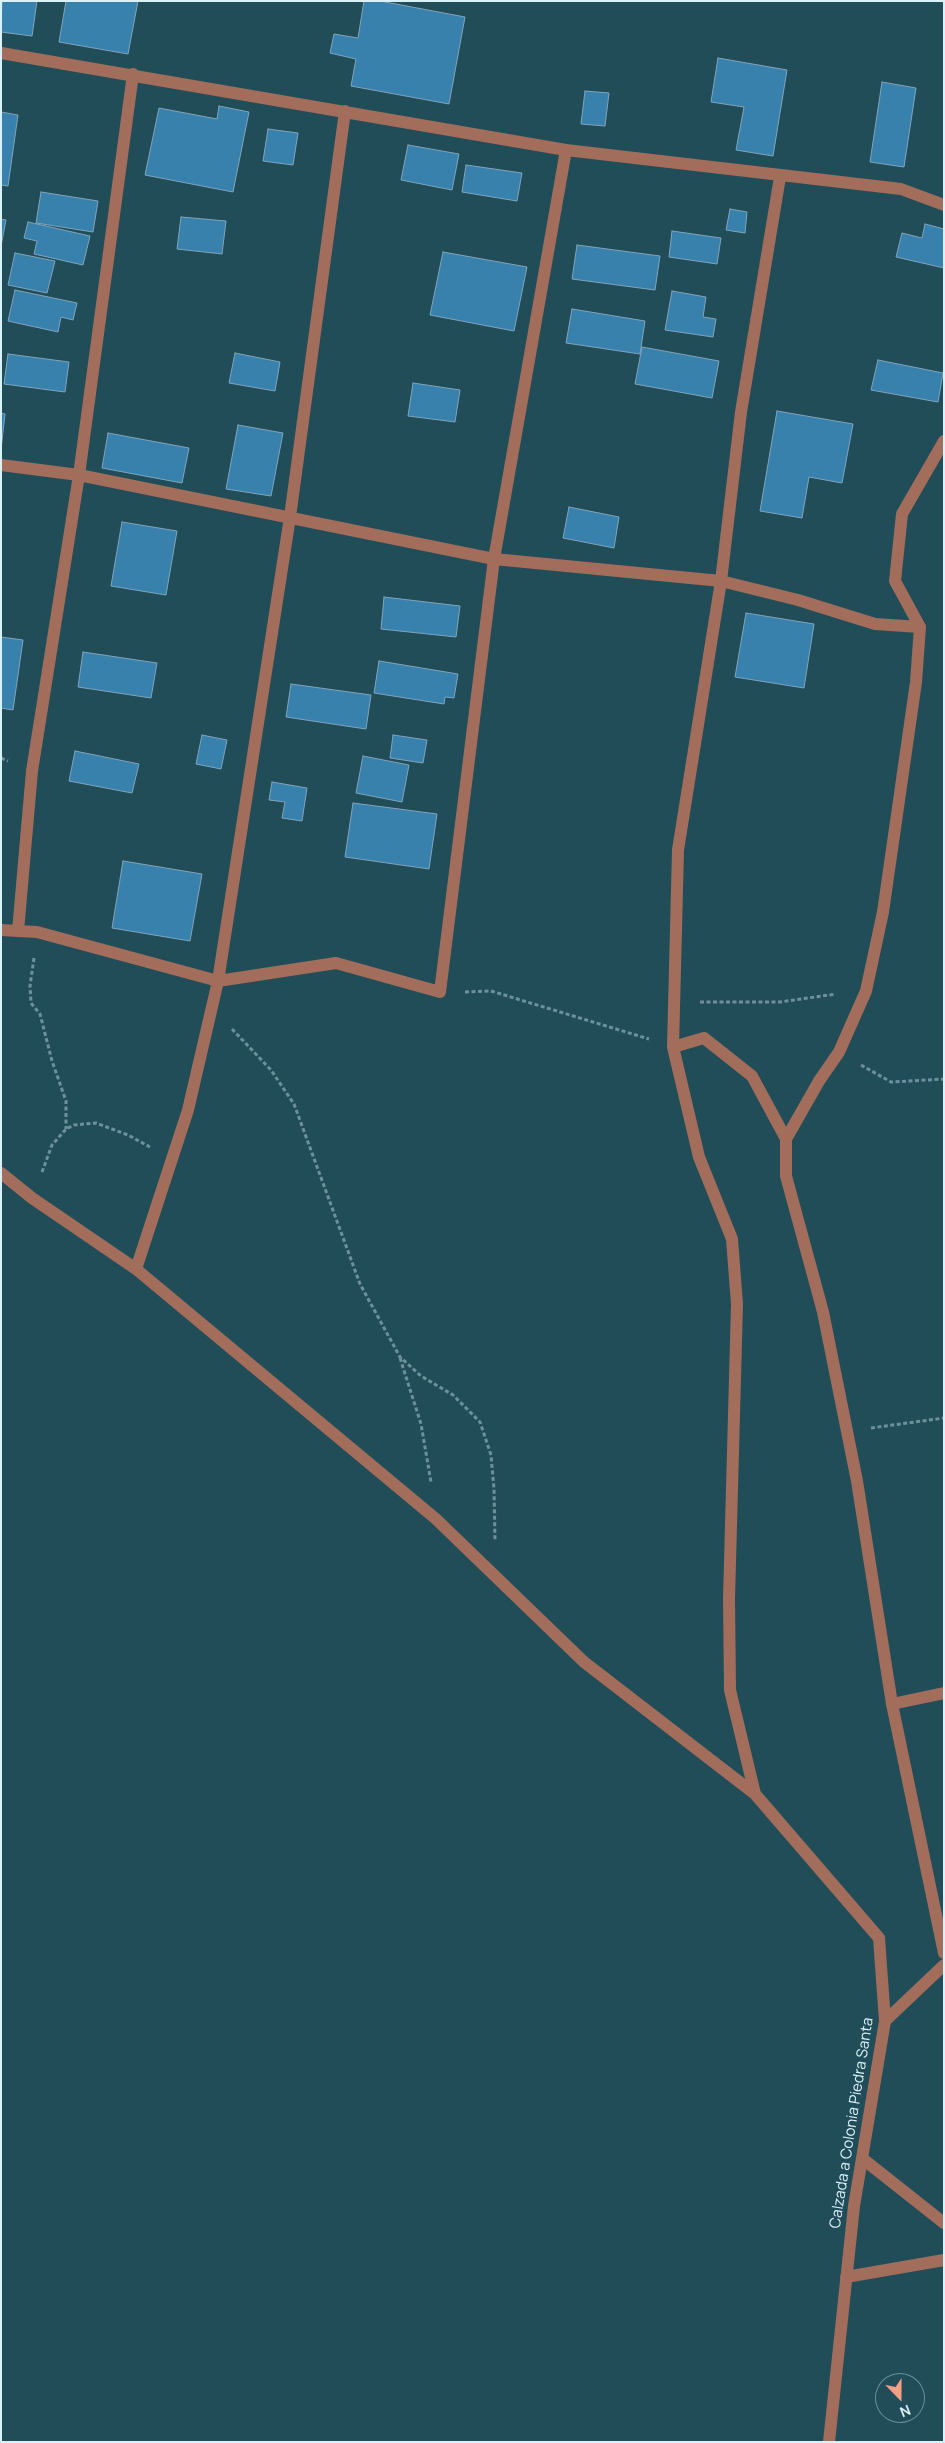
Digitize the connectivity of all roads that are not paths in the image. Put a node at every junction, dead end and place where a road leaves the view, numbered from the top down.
1 (1, 53) edge
2 (134, 74) junction
3 (346, 112) junction
4 (566, 150) junction
5 (780, 177) junction
6 (944, 205) edge
7 (944, 441) edge
8 (1, 465) edge
9 (79, 475) junction
10 (290, 517) junction
11 (494, 559) junction
12 (721, 581) junction
13 (920, 627) junction
14 (1, 930) edge
15 (18, 931) junction
16 (218, 980) junction
17 (673, 1046) junction
18 (786, 1138) junction
19 (1, 1173) edge
20 (136, 1269) junction
21 (944, 1693) edge
22 (892, 1704) junction
23 (754, 1794) junction
24 (944, 1953) edge
25 (944, 1965) edge
26 (885, 2020) junction
27 (863, 2159) junction
28 (944, 2223) edge
29 (944, 2260) edge
30 (846, 2277) junction
31 (829, 2442) edge

1 - 2 street
2 - 3 street
2 - 9 street
3 - 4 street
3 - 10 street
4 - 5 street
4 - 11 street
5 - 6 street
5 - 12 street
7 - 13 street
8 - 9 street
9 - 10 street
9 - 15 street
10 - 11 street
10 - 16 street
11 - 12 street
11 - 16 street
12 - 13 street
12 - 17 street
13 - 18 street
14 - 15 street
15 - 16 street
16 - 20 street
17 - 18 street
17 - 23 street
18 - 22 street
19 - 20 street, Calzada a Colonia Piedra Santa
20 - 23 street, Calzada a Colonia Piedra Santa
21 - 22 street
22 - 24 street
23 - 26 street, Calzada a Colonia Piedra Santa
25 - 26 street
26 - 27 street, Calzada a Colonia Piedra Santa
27 - 28 street
27 - 30 street, Calzada a Colonia Piedra Santa
29 - 30 street
30 - 31 street, Calzada a Colonia Piedra Santa

